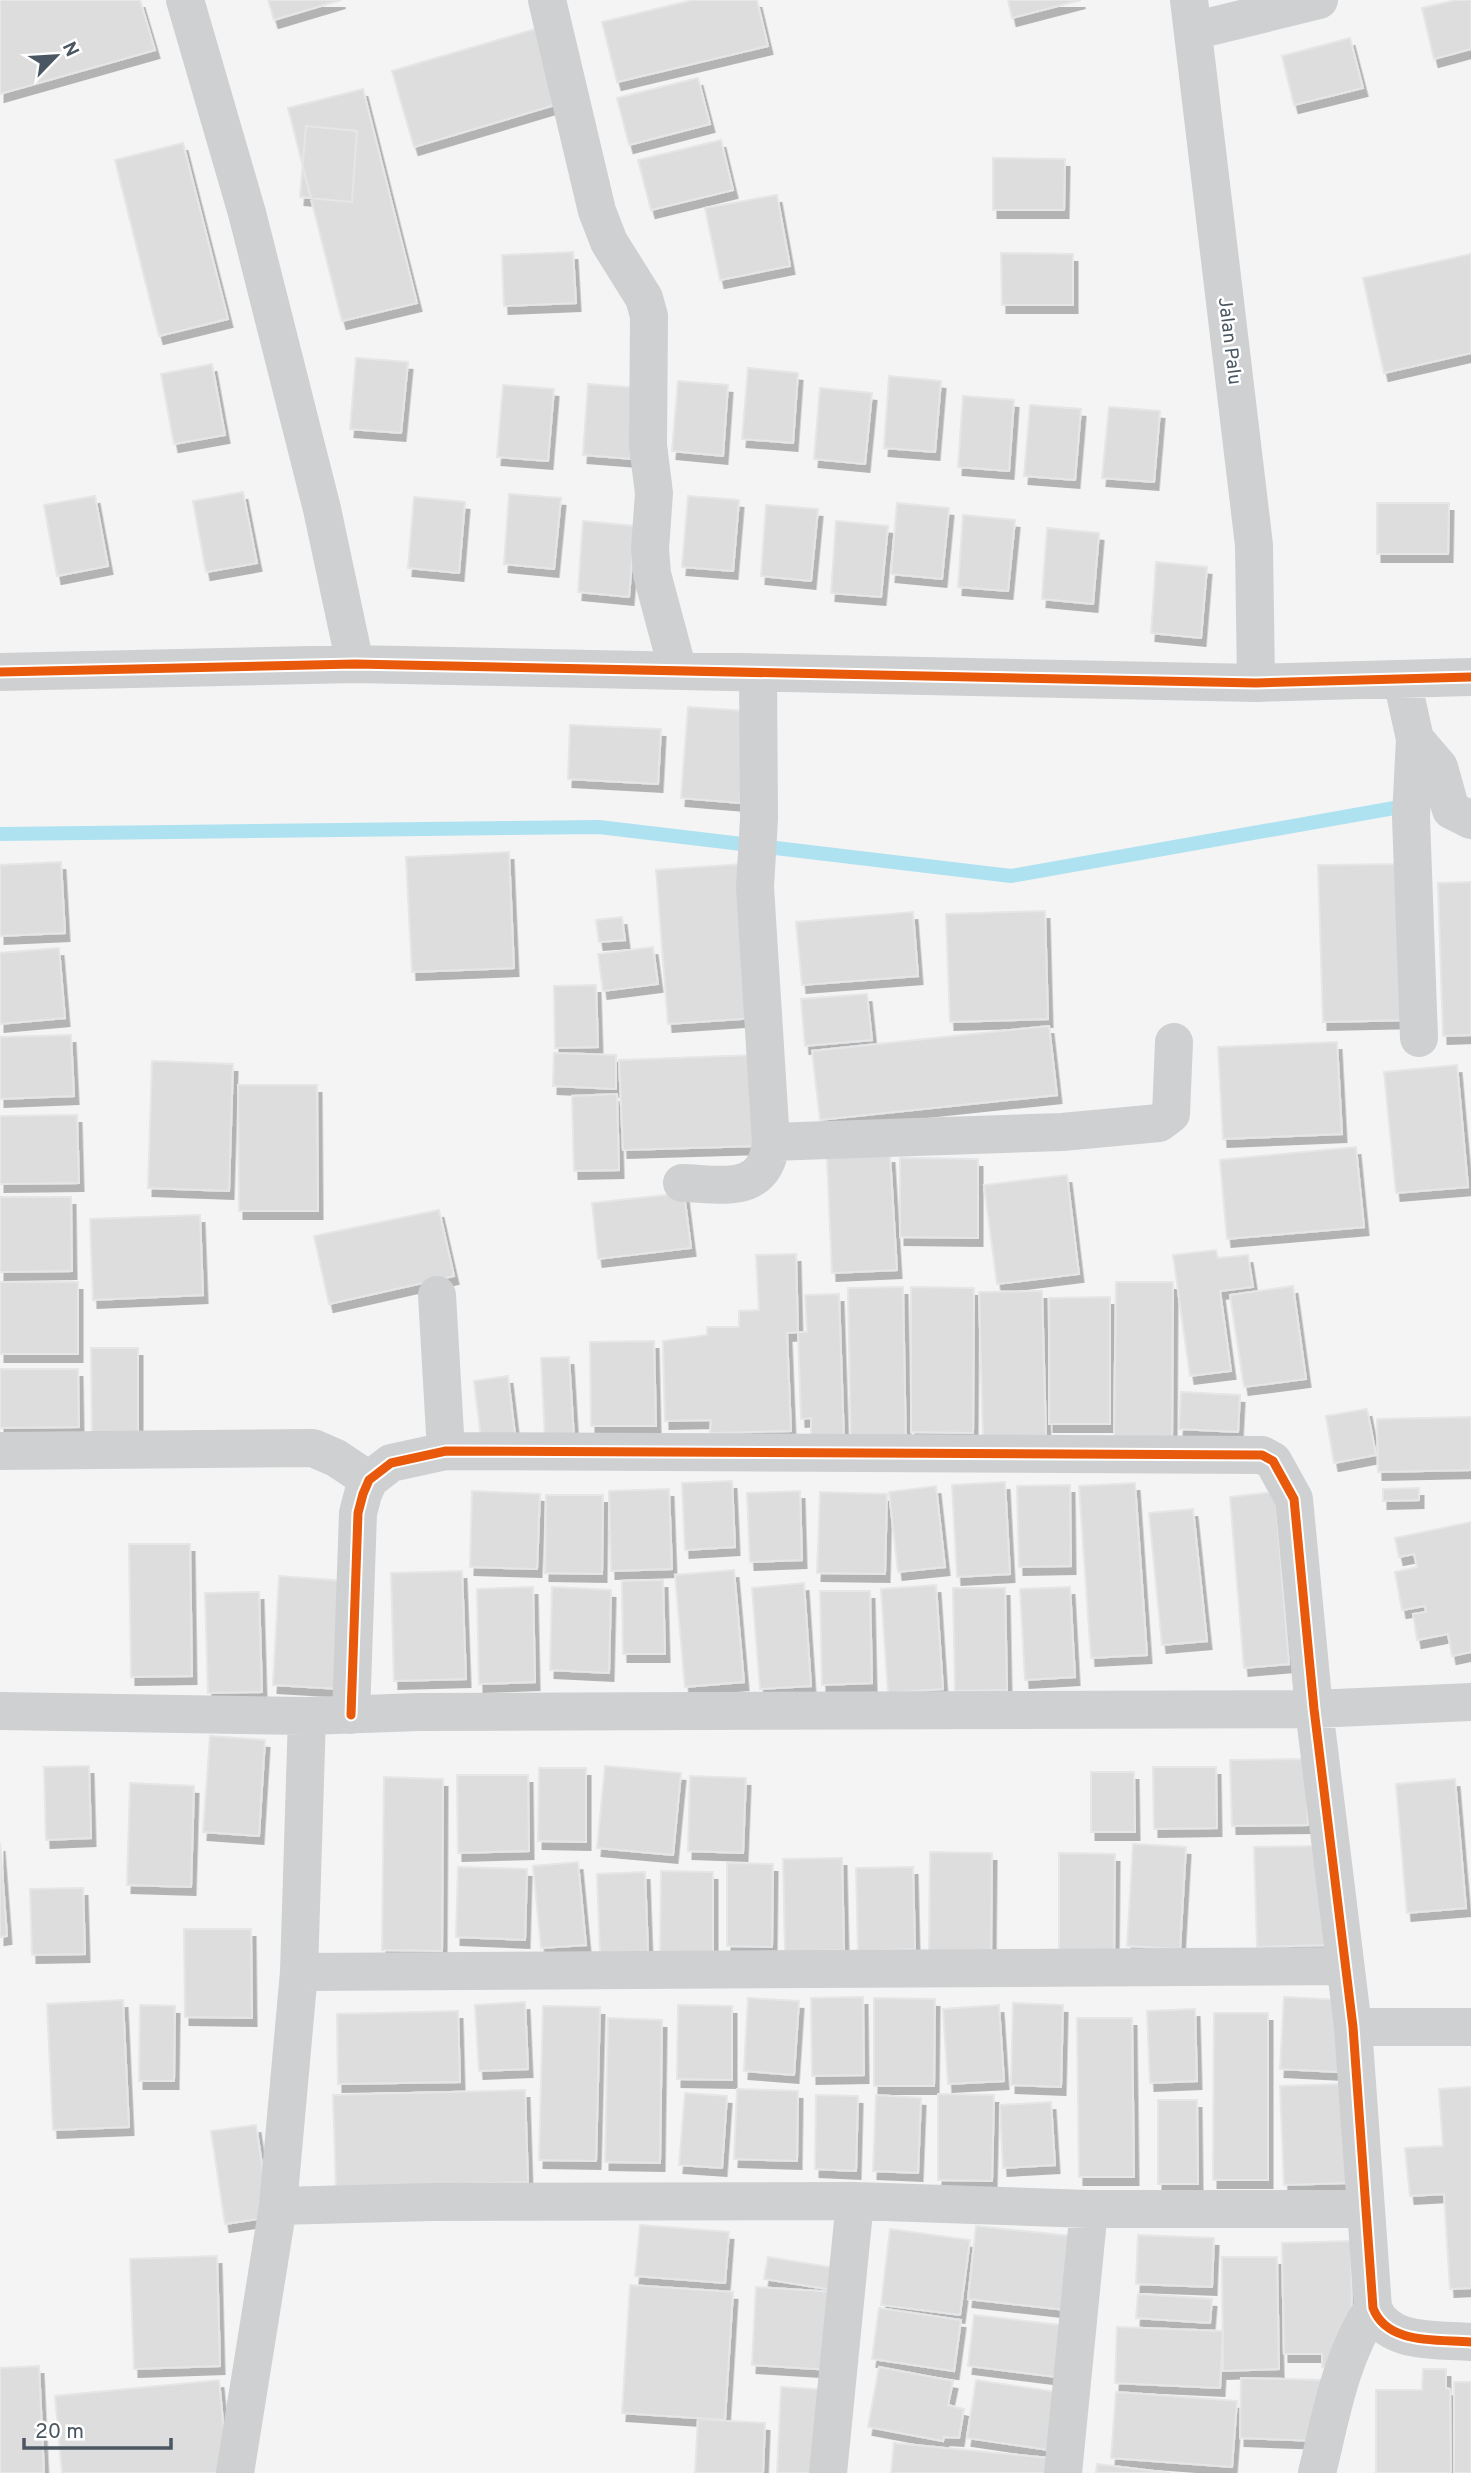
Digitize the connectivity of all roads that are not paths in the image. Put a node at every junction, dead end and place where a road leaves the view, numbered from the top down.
1 (185, 0) edge
2 (547, 0) edge
3 (1319, 0) edge
4 (1191, 15) edge
5 (355, 664) junction
6 (678, 671) junction
7 (0, 672) edge
8 (758, 673) junction
9 (1471, 677) edge
10 (1402, 680) junction
11 (1256, 683) junction
12 (1421, 762) junction
13 (1461, 815) edge
14 (1419, 1038) dead end
15 (1174, 1042) dead end
16 (771, 1142) junction
17 (682, 1183) dead end
18 (437, 1295) dead end
19 (0, 1451) edge
20 (446, 1451) junction
21 (369, 1480) junction
22 (1471, 1702) edge
23 (1314, 1709) junction
24 (0, 1711) edge
25 (351, 1715) junction
26 (307, 1716) junction
27 (1345, 1966) junction
28 (299, 1972) junction
29 (1353, 2027) junction
30 (1471, 2027) edge
31 (855, 2201) junction
32 (278, 2206) junction
33 (1089, 2209) junction
34 (1365, 2209) junction
35 (1373, 2308) junction
36 (1471, 2342) edge
37 (235, 2473) edge
38 (828, 2473) edge
39 (1063, 2473) edge
40 (1317, 2473) edge

1 - 5 street
2 - 6 street
3 - 4 street
4 - 11 street, Jalan Palu
5 - 6 street
5 - 7 street
6 - 8 street
8 - 11 street
8 - 16 street
9 - 10 street
10 - 11 street
10 - 12 street
12 - 13 street
12 - 14 street
15 - 16 street
16 - 17 street
18 - 20 street
19 - 21 street
20 - 21 street
20 - 23 street
21 - 25 street
22 - 23 street
23 - 25 street
23 - 27 street
24 - 26 street
25 - 26 street
26 - 28 street
27 - 28 street
27 - 29 street
28 - 32 street
29 - 30 street
29 - 34 street
31 - 32 street
31 - 33 street
31 - 38 street
32 - 37 street
33 - 34 street
33 - 39 street
34 - 35 street
35 - 36 street
35 - 40 street

